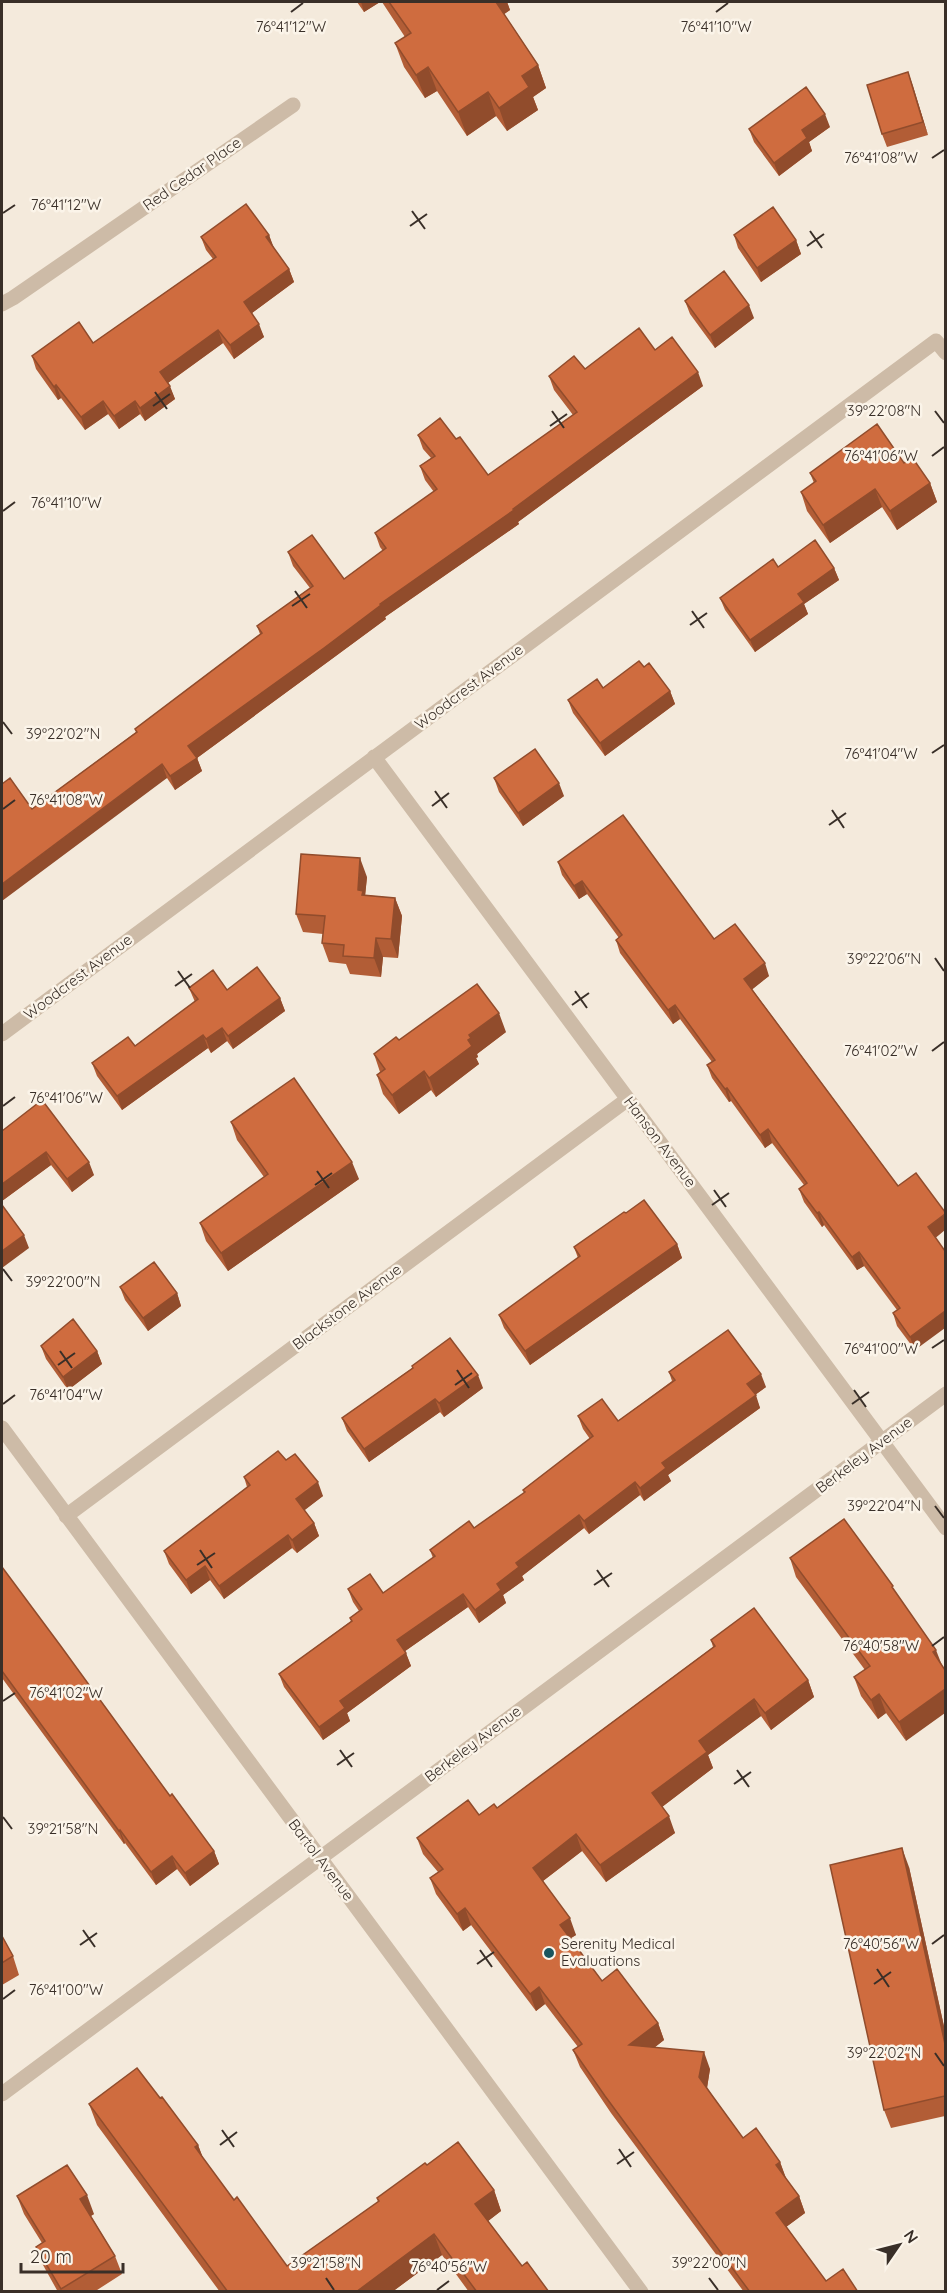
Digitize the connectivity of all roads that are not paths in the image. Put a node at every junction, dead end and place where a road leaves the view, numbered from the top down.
1 (293, 105) dead end
2 (2, 304) edge
3 (941, 347) edge
4 (374, 757) junction
5 (2, 1034) edge
6 (628, 1099) junction
7 (945, 1394) edge
8 (2, 1428) edge
9 (882, 1442) junction
10 (66, 1516) junction
11 (945, 1528) edge
12 (320, 1858) junction
13 (2, 2094) edge
14 (641, 2292) edge

1 - 2 street, Red Cedar Place
3 - 4 street, Woodcrest Avenue
4 - 5 street, Woodcrest Avenue
4 - 6 street, Hanson Avenue
6 - 9 street, Hanson Avenue
6 - 10 street, Blackstone Avenue
7 - 9 street, Berkeley Avenue
8 - 10 street, Bartol Avenue
9 - 11 street, Hanson Avenue
9 - 12 street, Berkeley Avenue
10 - 12 street, Bartol Avenue
12 - 13 street, Berkeley Avenue
12 - 14 street, Bartol Avenue

